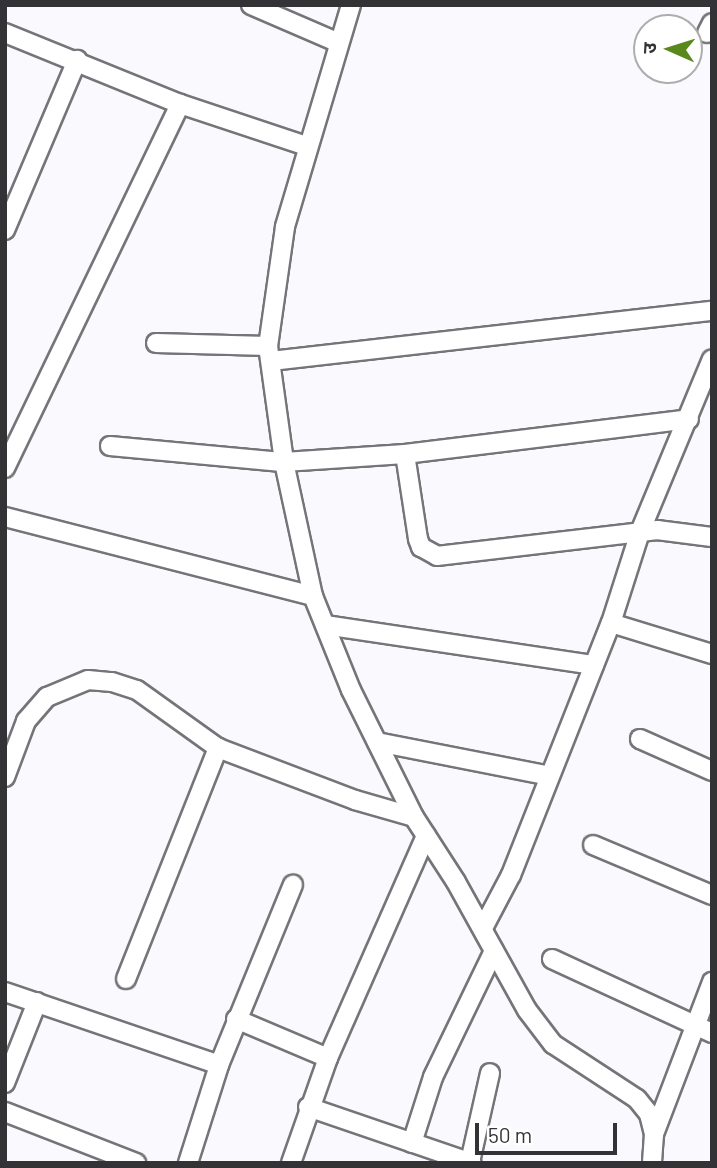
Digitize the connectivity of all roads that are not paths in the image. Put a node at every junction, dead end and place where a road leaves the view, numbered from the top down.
1 (251, 5) edge
2 (351, 5) edge
3 (5, 33) edge
4 (337, 42) junction
5 (77, 60) junction
6 (180, 104) junction
7 (306, 146) junction
8 (5, 230) edge
9 (712, 311) edge
10 (156, 344) dead end
11 (270, 353) junction
12 (712, 359) edge
13 (688, 419) junction
14 (110, 446) dead end
15 (405, 454) junction
16 (284, 462) junction
17 (5, 468) edge
18 (5, 517) edge
19 (640, 532) junction
20 (712, 537) edge
21 (313, 596) junction
22 (611, 623) junction
23 (325, 625) junction
24 (712, 654) edge
25 (594, 665) junction
26 (640, 739) dead end
27 (377, 742) junction
28 (218, 748) junction
29 (712, 771) edge
30 (550, 776) junction
31 (5, 777) edge
32 (414, 817) junction
33 (426, 836) junction
34 (593, 845) dead end
35 (293, 886) dead end
36 (712, 895) edge
37 (483, 928) junction
38 (495, 951) junction
39 (552, 959) dead end
40 (126, 979) dead end
41 (712, 982) edge
42 (5, 992) edge
43 (37, 1002) junction
44 (236, 1019) junction
45 (704, 1030) edge
46 (328, 1058) junction
47 (219, 1065) junction
48 (490, 1073) dead end
49 (5, 1083) edge
50 (308, 1107) junction
51 (5, 1112) edge
52 (654, 1135) junction
53 (412, 1143) junction
54 (471, 1162) edge
55 (136, 1163) edge
56 (188, 1163) edge
57 (291, 1163) edge
58 (652, 1163) edge

1 - 4 street
2 - 4 street
3 - 5 street
4 - 7 street
5 - 6 street
5 - 8 street
6 - 7 street
6 - 17 street
7 - 11 street
9 - 11 street
10 - 11 street
11 - 16 street
12 - 13 street
13 - 15 street
13 - 19 street
14 - 16 street
15 - 16 street
15 - 19 street
16 - 21 street
18 - 21 street
19 - 20 street
19 - 22 street
21 - 23 street
22 - 24 street
22 - 25 street
23 - 25 street
23 - 27 street
25 - 30 street
26 - 29 street
27 - 30 street
27 - 32 street
28 - 31 street
28 - 32 street
28 - 40 street
30 - 37 street
32 - 33 street
33 - 37 street
33 - 46 street
34 - 36 street
35 - 44 street
37 - 38 street
38 - 52 street
38 - 53 street
39 - 45 street
41 - 45 street
42 - 43 street
43 - 47 street
43 - 49 street
44 - 46 street
44 - 47 street
45 - 52 street
46 - 50 street
47 - 56 street
48 - 54 street
50 - 53 street
50 - 57 street
51 - 55 street
52 - 58 street
53 - 54 street

